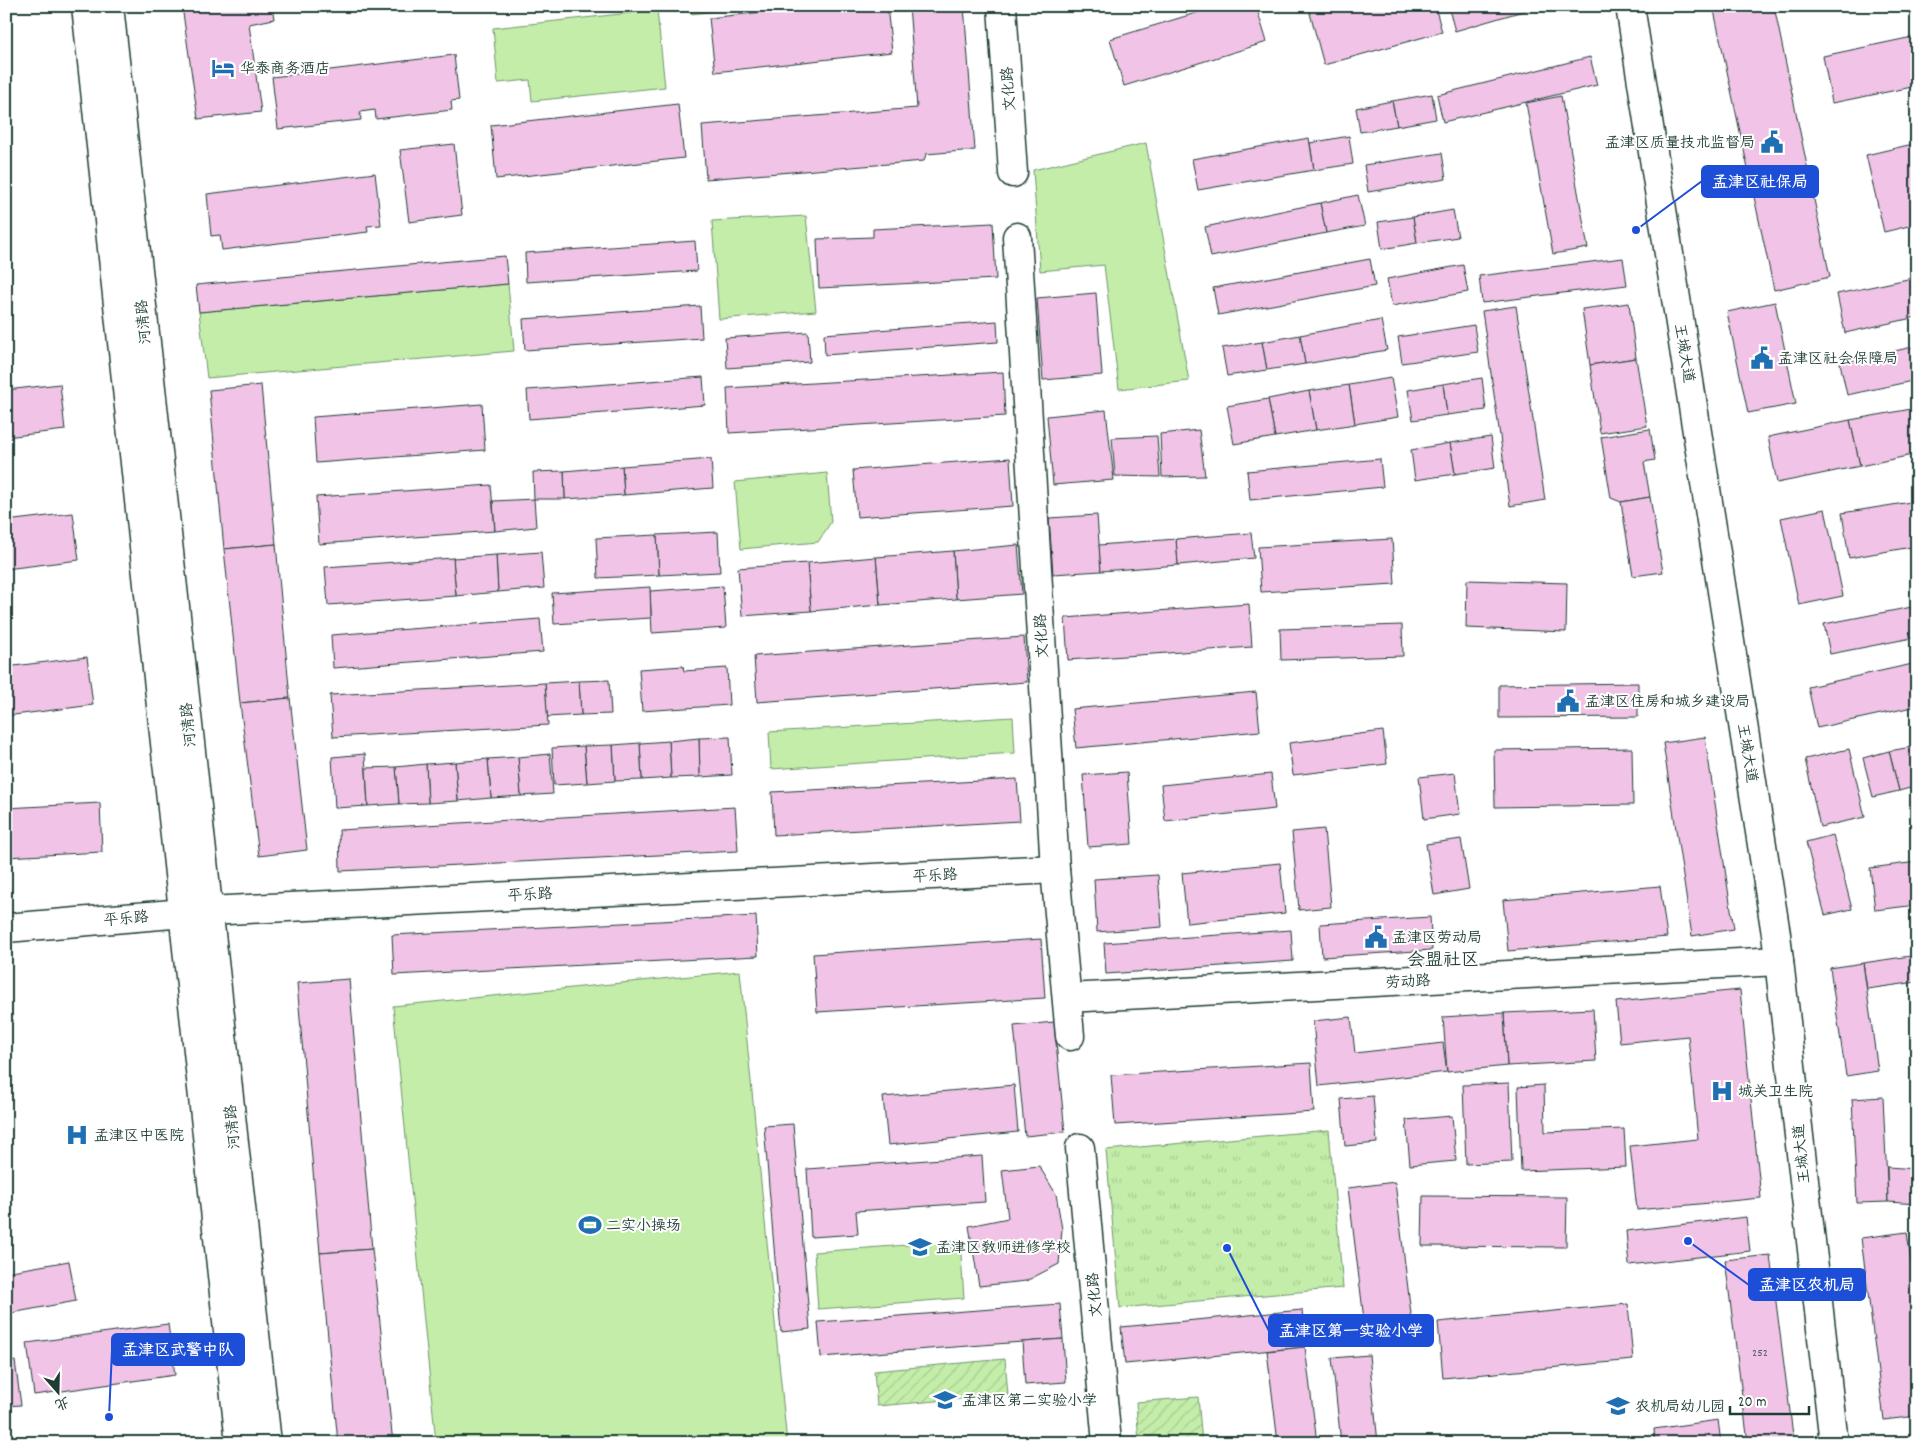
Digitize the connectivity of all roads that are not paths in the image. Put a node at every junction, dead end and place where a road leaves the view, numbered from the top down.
1 (86, 6) edge
2 (109, 6) edge
3 (1002, 6) edge
4 (1613, 6) edge
5 (1630, 6) edge
6 (1014, 173) dead end
7 (1017, 237) dead end
8 (1055, 869) junction
9 (197, 912) junction
10 (6, 928) edge
11 (1770, 962) junction
12 (1067, 998) junction
13 (1070, 1036) dead end
14 (1080, 1148) dead end
15 (240, 1443) edge
16 (267, 1443) edge
17 (1107, 1443) edge
18 (1816, 1443) edge
19 (1834, 1443) edge

1 - 9 street, 河清路
2 - 9 street, 河清路
3 - 6 street, 文化路
4 - 11 street, 王城大道
5 - 11 street, 王城大道
7 - 8 street, 文化路
8 - 9 street, 平乐路
8 - 12 street, 文化路
9 - 10 street, 平乐路
9 - 15 street, 河清路
9 - 16 street, 河清路
11 - 12 street, 劳动路
11 - 18 street, 王城大道
11 - 19 street, 王城大道
12 - 13 street, 文化路
14 - 17 street, 文化路

